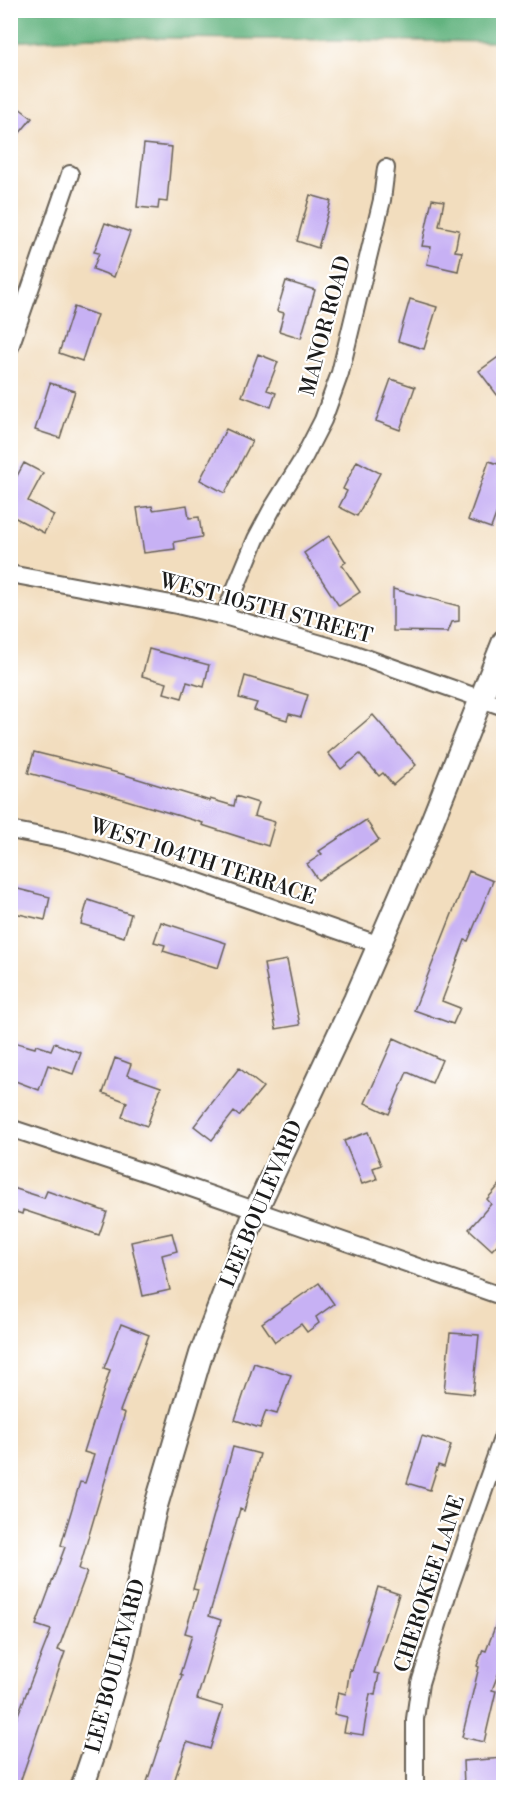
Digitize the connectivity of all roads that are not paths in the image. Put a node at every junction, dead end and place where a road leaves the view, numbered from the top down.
1 (387, 168) dead end
2 (70, 174) dead end
3 (10, 347) edge
4 (10, 574) edge
5 (224, 616) junction
6 (504, 641) edge
7 (482, 700) junction
8 (504, 707) edge
9 (10, 830) edge
10 (380, 945) junction
11 (10, 1128) edge
12 (256, 1210) junction
13 (504, 1297) edge
14 (504, 1433) edge
15 (82, 1788) edge
16 (415, 1788) edge

1 - 5 street, MANOR ROAD
2 - 3 street
4 - 5 street, WEST 105TH STREET
5 - 7 street, WEST 105TH STREET
6 - 7 street, LEE BOULEVARD
7 - 8 street, WEST 105TH STREET
7 - 10 street, LEE BOULEVARD
9 - 10 street, WEST 104TH TERRACE
10 - 12 street, LEE BOULEVARD
11 - 12 street
12 - 13 street
12 - 15 street, LEE BOULEVARD
14 - 16 street, CHEROKEE LANE

